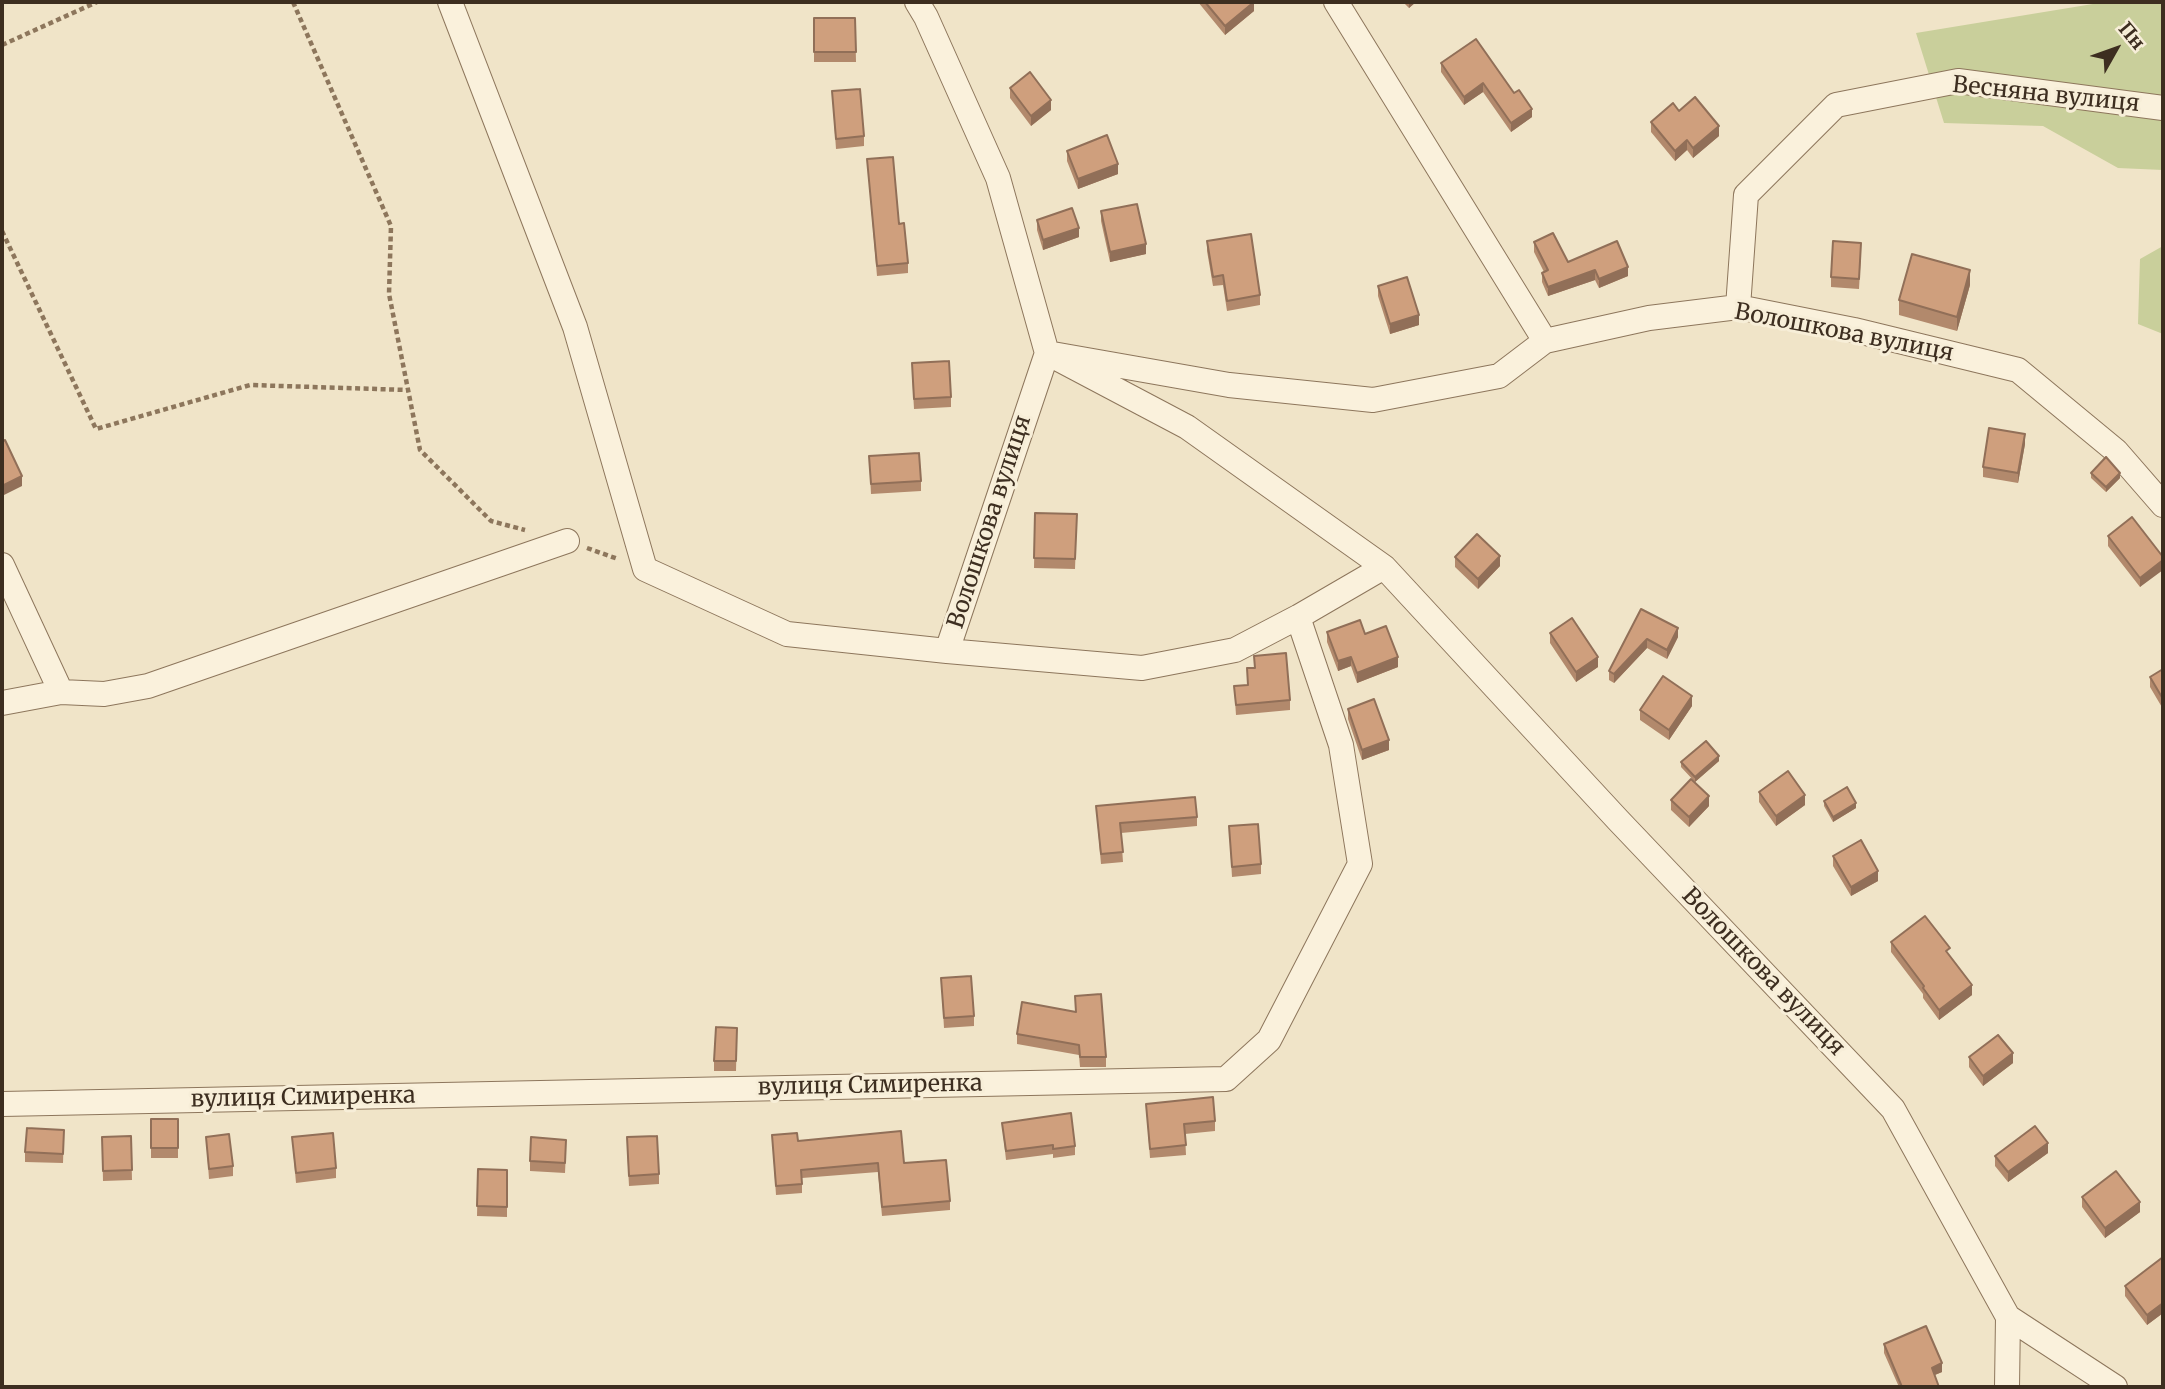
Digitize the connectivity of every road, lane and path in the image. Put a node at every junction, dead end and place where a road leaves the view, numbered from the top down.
1 (97, 2) edge
2 (293, 2) edge
3 (450, 2) edge
4 (917, 2) edge
5 (1336, 2) edge
6 (2, 45) edge
7 (2163, 108) edge
8 (2, 231) edge
9 (1738, 307) junction
10 (1545, 341) junction
11 (1047, 353) junction
12 (408, 390) junction
13 (2163, 505) edge
14 (529, 531) dead end
15 (567, 541) joint
16 (2, 565) edge
17 (1384, 567) junction
18 (645, 569) junction
19 (1298, 617) junction
20 (947, 651) junction
21 (61, 692) junction
22 (2, 704) edge
23 (2, 1104) edge
24 (2008, 1317) junction
25 (2007, 1387) edge
26 (2115, 1387) edge

1 - 6 path
2 - 12 path
3 - 18 street
4 - 11 street
5 - 10 street
7 - 9 street, Весняна вулиця
8 - 12 path
9 - 10 street, Волошкова вулиця
9 - 13 street, Волошкова вулиця
10 - 11 street, Волошкова вулиця
11 - 17 street, Волошкова вулиця
11 - 20 street, Волошкова вулиця
12 - 14 path
15 - 18 path
15 - 21 street
16 - 21 street
17 - 19 street, Волошкова вулиця
17 - 24 street, Волошкова вулиця
18 - 20 street
19 - 20 street, Волошкова вулиця
19 - 23 street, вулиця Симиренка
21 - 22 street
24 - 25 street
24 - 26 street, Волошкова вулиця

